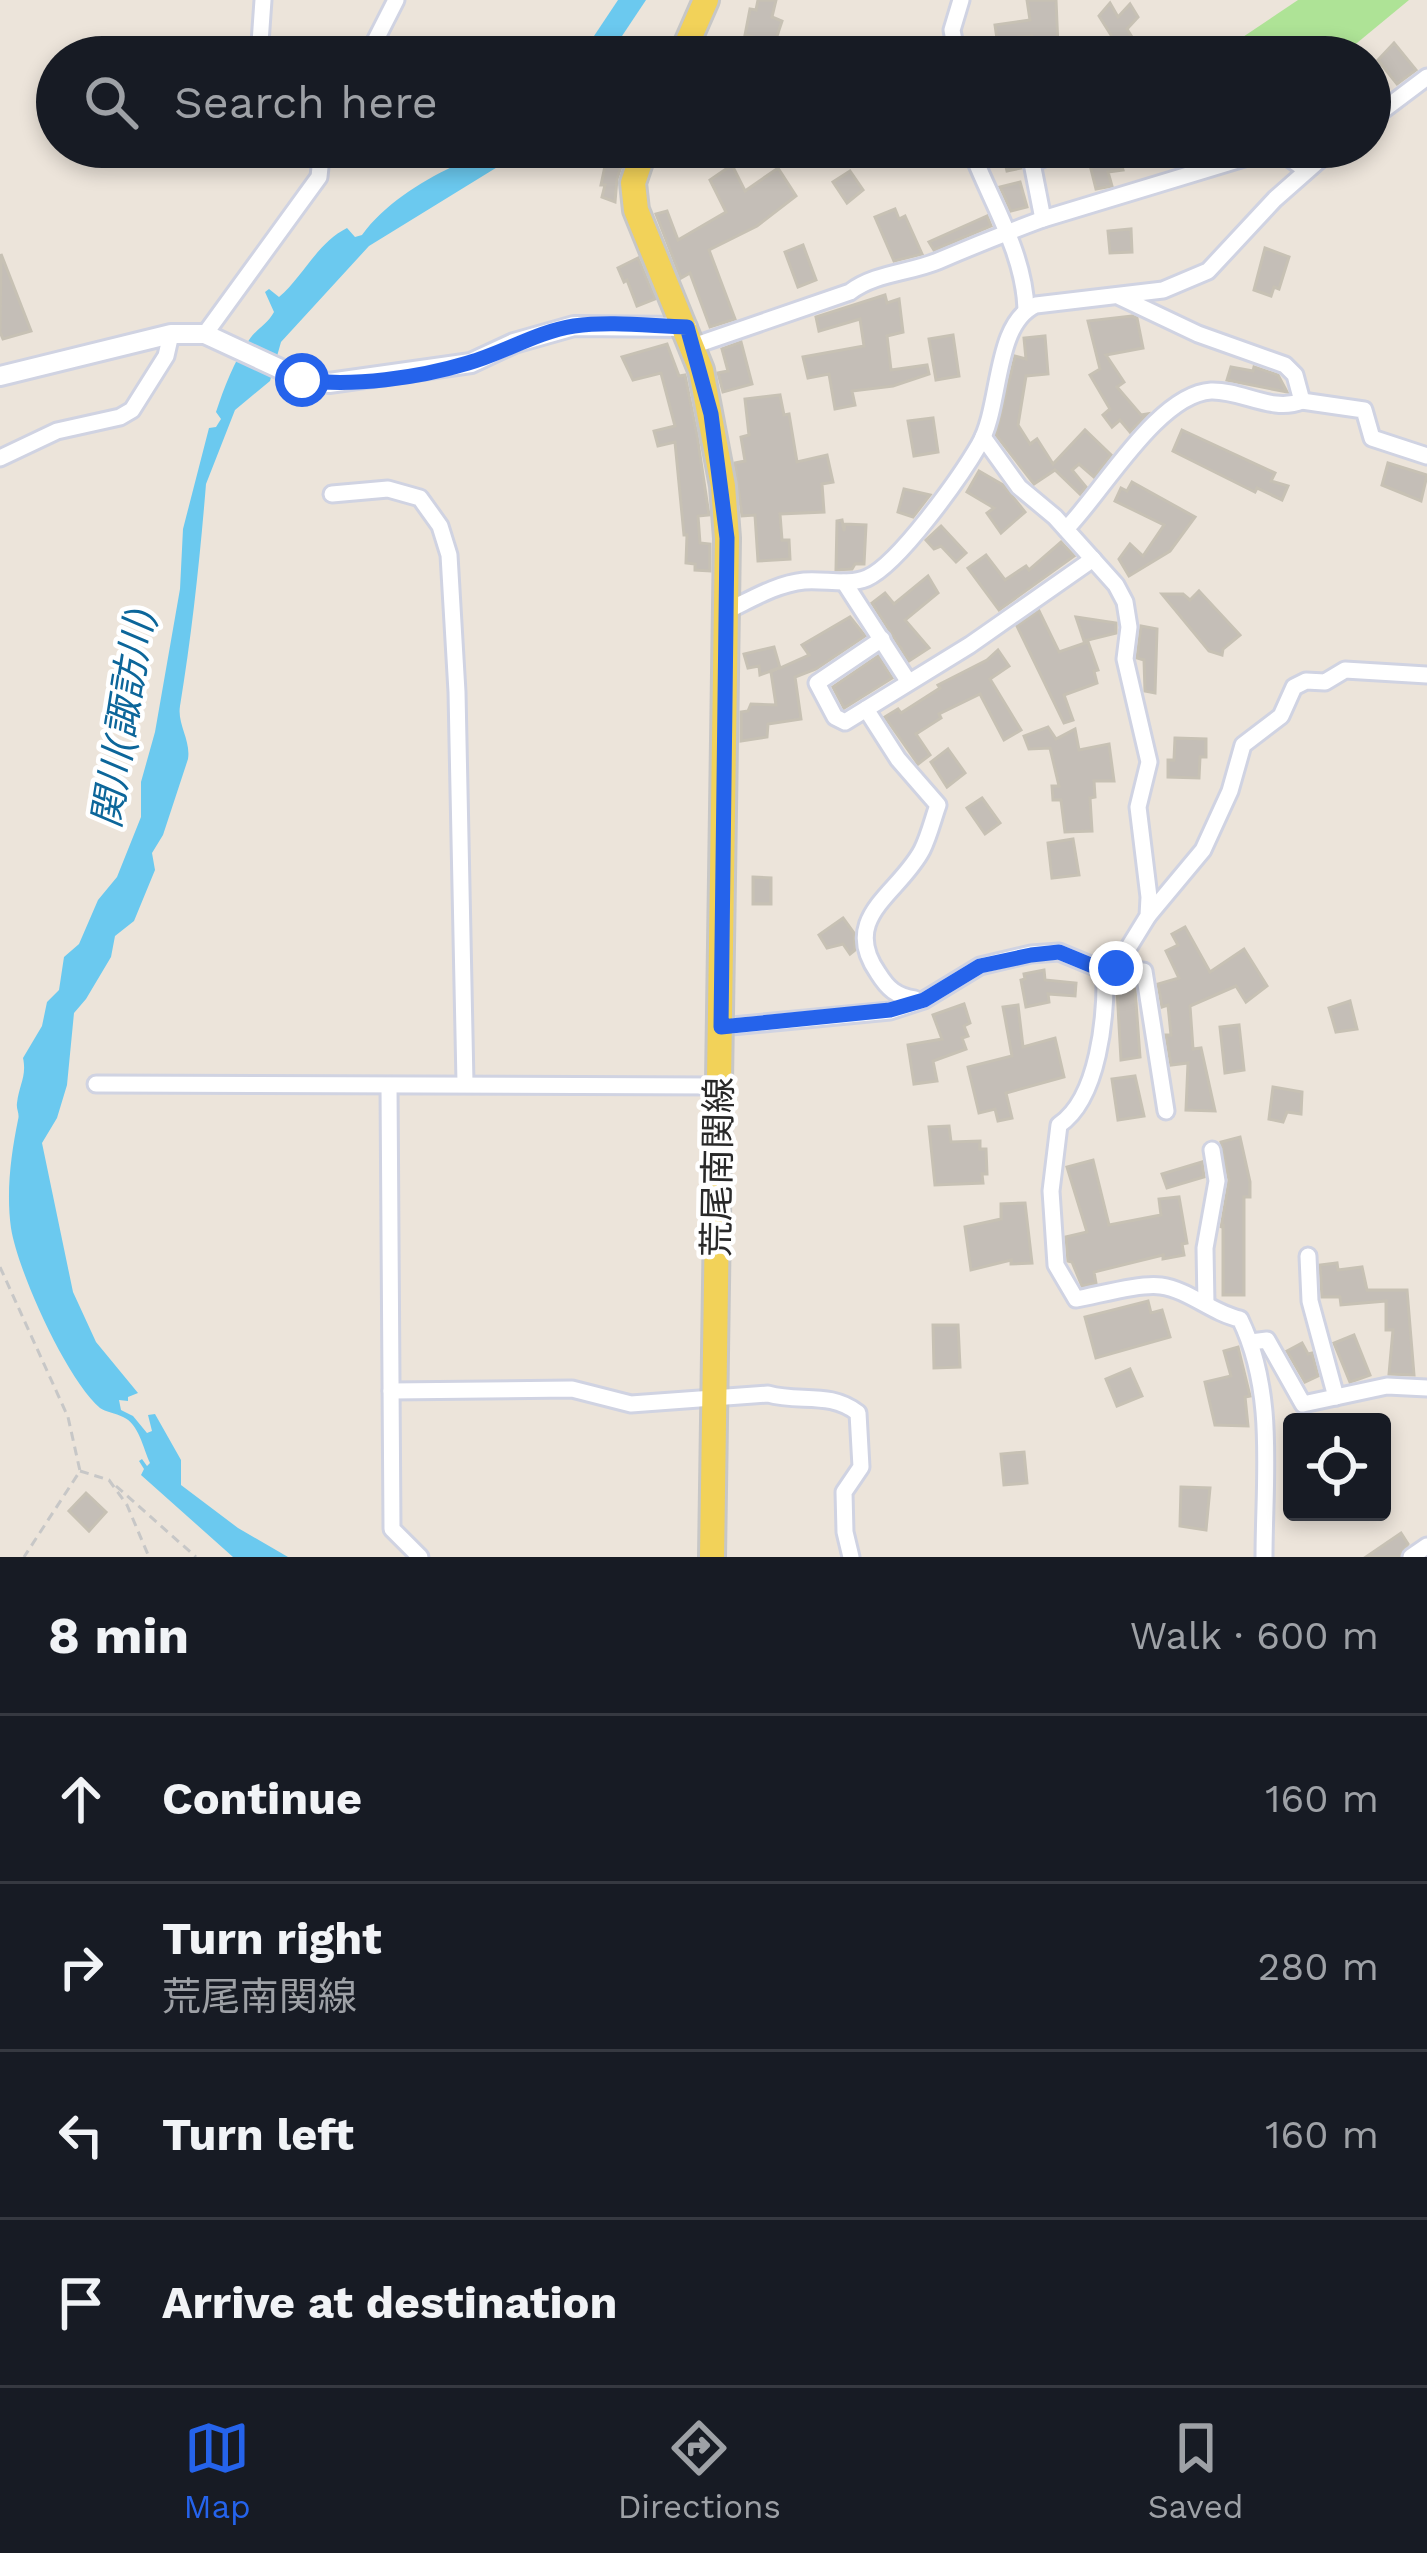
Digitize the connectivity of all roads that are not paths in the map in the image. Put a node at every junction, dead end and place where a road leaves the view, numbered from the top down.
1 (263, 0) edge
2 (396, 0) edge
3 (706, 0) edge
4 (961, 0) edge
5 (260, 36) edge
6 (378, 36) edge
7 (690, 36) edge
8 (953, 36) edge
9 (1427, 76) edge
10 (1391, 103) edge
11 (320, 168) edge
12 (638, 168) edge
13 (978, 168) edge
14 (1033, 168) edge
15 (1211, 168) edge
16 (1305, 169) edge
17 (1043, 219) junction
18 (1004, 233) junction
19 (1117, 295) junction
20 (1026, 309) junction
21 (171, 334) junction
22 (690, 336) junction
23 (213, 338) junction
24 (0, 376) edge
25 (1301, 400) junction
26 (983, 436) junction
27 (1427, 456) edge
28 (0, 458) edge
29 (332, 494) dead end
30 (1066, 529) junction
31 (1093, 559) junction
32 (844, 582) junction
33 (727, 611) junction
34 (882, 639) junction
35 (1427, 675) edge
36 (908, 681) junction
37 (866, 709) junction
38 (1148, 916) junction
39 (1111, 970) junction
40 (924, 1000) junction
41 (721, 1027) junction
42 (465, 1083) junction
43 (96, 1084) dead end
44 (389, 1086) junction
45 (719, 1086) junction
46 (1166, 1111) dead end
47 (1212, 1150) dead end
48 (1308, 1256) dead end
49 (1206, 1304) junction
50 (1251, 1342) junction
51 (1427, 1388) edge
52 (391, 1391) junction
53 (716, 1395) junction
54 (1336, 1397) junction
55 (1427, 1546) edge
56 (420, 1557) edge
57 (712, 1557) edge
58 (851, 1557) edge
59 (1264, 1557) edge
60 (1411, 1557) edge

1 - 5 street
2 - 6 street
3 - 7 main road
4 - 8 street
9 - 10 street
11 - 23 street
12 - 22 main road, 荒尾南関線
13 - 18 street
14 - 17 street
15 - 17 street
16 - 19 street
17 - 18 street
18 - 20 street
18 - 22 street
19 - 20 street
19 - 25 street
20 - 26 street
21 - 23 street
21 - 24 street
21 - 28 street
22 - 23 street
22 - 33 main road, 荒尾南関線
25 - 27 street
25 - 30 street
26 - 30 street
26 - 32 street
29 - 42 street
30 - 31 street
31 - 36 street
31 - 38 street
32 - 33 street
32 - 34 street
33 - 41 main road, 荒尾南関線
34 - 36 street
34 - 37 street
35 - 38 street
36 - 37 street
37 - 40 street
38 - 39 street
39 - 40 street
39 - 46 street
39 - 49 street
40 - 41 street
41 - 45 main road, 荒尾南関線
42 - 44 street
42 - 45 street
43 - 44 street
44 - 52 street
45 - 53 main road, 荒尾南関線
47 - 49 street
48 - 54 street
49 - 50 street
50 - 54 street
50 - 59 street
51 - 54 street
52 - 53 street
52 - 56 street
53 - 57 main road, 荒尾南関線
53 - 58 street
55 - 60 street

